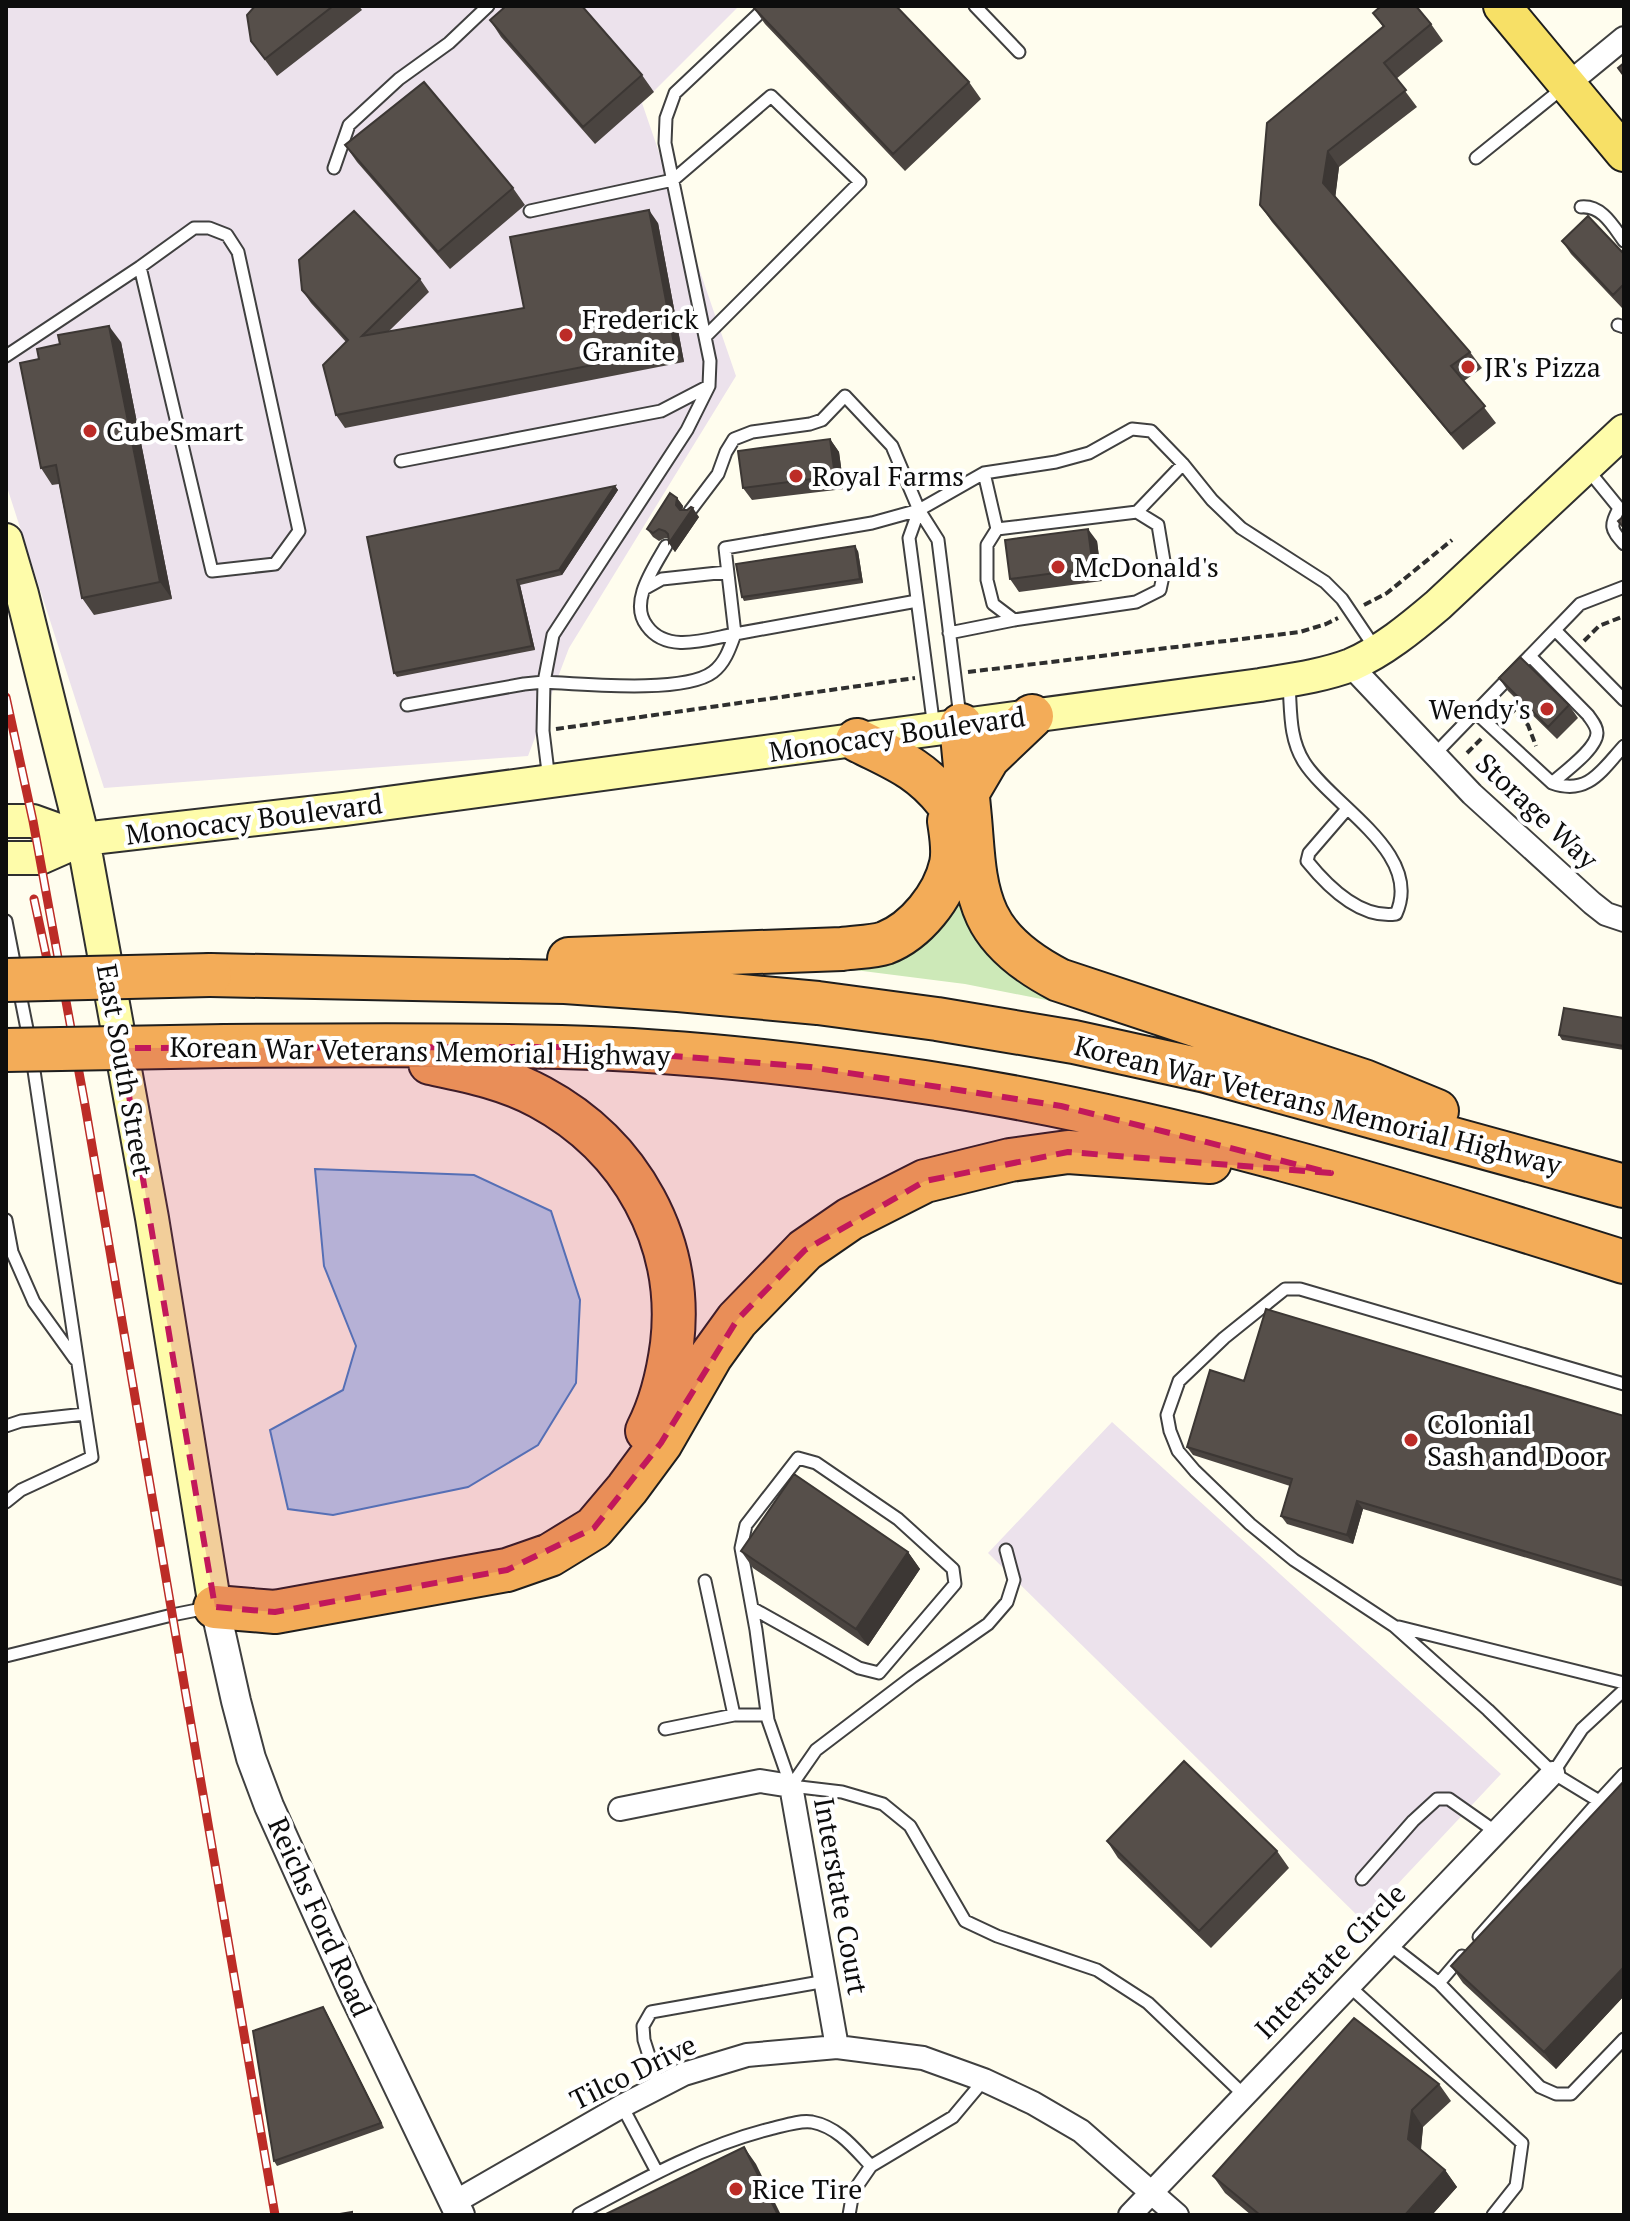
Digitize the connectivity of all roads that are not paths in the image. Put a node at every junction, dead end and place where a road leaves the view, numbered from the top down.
1 (488, 6) edge
2 (767, 6) edge
3 (975, 6) edge
4 (1502, 6) edge
5 (1624, 38) edge
6 (1019, 52) dead end
7 (1568, 84) junction
8 (1624, 153) edge
9 (1476, 158) dead end
10 (334, 168) dead end
11 (673, 180) junction
12 (1581, 207) dead end
13 (530, 211) dead end
14 (1624, 241) edge
15 (140, 267) junction
16 (705, 337) junction
17 (6, 356) edge
18 (709, 386) junction
19 (1624, 431) edge
20 (401, 461) dead end
21 (1183, 464) junction
22 (1585, 467) junction
23 (984, 473) junction
24 (1622, 506) edge
25 (919, 510) junction
26 (690, 511) edge
27 (1137, 512) junction
28 (997, 529) junction
29 (6, 540) edge
30 (1624, 544) edge
31 (666, 546) edge
32 (727, 572) junction
33 (1624, 587) edge
34 (643, 589) junction
35 (14, 595) edge
36 (917, 601) junction
37 (1014, 620) junction
38 (1555, 630) junction
39 (949, 633) junction
40 (735, 634) junction
41 (1530, 656) junction
42 (1363, 658) junction
43 (1288, 680) junction
44 (544, 682) junction
45 (1624, 700) edge
46 (407, 705) dead end
47 (1475, 712) junction
48 (1032, 716) junction
49 (948, 727) junction
50 (857, 740) junction
51 (1624, 746) edge
52 (1435, 754) junction
53 (549, 781) junction
54 (1552, 783) junction
55 (957, 796) junction
56 (1347, 809) junction
57 (6, 821) edge
58 (83, 839) junction
59 (6, 858) edge
60 (1624, 920) edge
61 (6, 921) edge
62 (395, 978) junction
63 (6, 980) edge
64 (347, 1045) junction
65 (6, 1050) edge
66 (1331, 1173) junction
67 (1610, 1182) edge
68 (6, 1220) edge
69 (1624, 1262) edge
70 (77, 1363) junction
71 (1624, 1384) edge
72 (85, 1414) junction
73 (6, 1426) edge
74 (6, 1502) edge
75 (1006, 1550) dead end
76 (705, 1581) dead end
77 (215, 1607) junction
78 (752, 1608) junction
79 (1394, 1626) junction
80 (6, 1656) edge
81 (879, 1673) junction
82 (1624, 1683) edge
83 (1624, 1690) edge
84 (890, 1694) junction
85 (734, 1715) junction
86 (767, 1715) junction
87 (665, 1729) dead end
88 (1553, 1773) junction
89 (1624, 1774) edge
90 (791, 1786) junction
91 (1599, 1801) junction
92 (620, 1809) dead end
93 (1496, 1832) junction
94 (1362, 1879) dead end
95 (1389, 1944) junction
96 (826, 1981) junction
97 (1439, 1983) junction
98 (1348, 1985) junction
99 (1624, 2039) edge
100 (837, 2047) junction
101 (984, 2080) junction
102 (659, 2087) junction
103 (1244, 2095) junction
104 (622, 2106) junction
105 (871, 2166) junction
106 (657, 2172) junction
107 (1150, 2192) junction
108 (457, 2209) edge
109 (579, 2214) edge
110 (849, 2215) edge
111 (1130, 2215) edge
112 (1177, 2215) edge
113 (1493, 2215) edge

1 - 10 lane
2 - 11 lane
3 - 6 lane
4 - 7 main road
5 - 7 street
7 - 8 main road
7 - 9 lane
11 - 13 lane
11 - 16 lane
11 - 16 lane
12 - 14 lane
15 - 15 lane
15 - 17 lane
16 - 18 lane
18 - 20 lane
18 - 44 lane
19 - 22 main road, Monocacy Boulevard
21 - 23 lane
21 - 27 lane
21 - 42 lane
22 - 24 lane
22 - 42 main road, Monocacy Boulevard
23 - 25 lane
23 - 28 lane
24 - 30 lane
25 - 26 lane
25 - 32 lane
25 - 36 lane
25 - 39 lane
27 - 28 lane
27 - 37 lane
28 - 37 lane
29 - 35 main road, East South Street
31 - 34 lane
32 - 34 lane
32 - 40 lane
33 - 38 lane
34 - 40 lane
35 - 58 main road, East South Street
36 - 40 lane
36 - 49 lane
37 - 39 lane
38 - 41 lane
38 - 45 lane
39 - 49 lane
40 - 44 lane
41 - 47 lane
41 - 54 lane
42 - 43 main road, Monocacy Boulevard
42 - 52 street, Storage Way
43 - 48 main road, Monocacy Boulevard
43 - 56 lane
44 - 46 lane
44 - 53 lane
47 - 52 lane
47 - 54 lane
48 - 49 main road, Monocacy Boulevard
48 - 55 highway
49 - 50 main road, Monocacy Boulevard
49 - 55 highway
50 - 53 main road, Monocacy Boulevard
50 - 55 highway
51 - 54 lane
52 - 60 street, Storage Way
53 - 58 main road, Monocacy Boulevard
55 - 62 highway
55 - 67 highway
56 - 56 lane
57 - 58 main road, Monocacy Boulevard
58 - 59 main road, Monocacy Boulevard
58 - 77 main road, East South Street
61 - 70 lane
62 - 63 highway, Korean War Veterans Memorial Highway, bridge
62 - 67 highway, Korean War Veterans Memorial Highway
64 - 65 highway, Korean War Veterans Memorial Highway, bridge
64 - 66 highway, Korean War Veterans Memorial Highway
64 - 77 highway
66 - 69 highway, Korean War Veterans Memorial Highway
66 - 77 highway
68 - 70 lane
70 - 72 lane
71 - 79 lane
72 - 73 lane
72 - 74 lane
75 - 84 lane
76 - 85 lane
77 - 80 lane
77 - 108 street, Reichs Ford Road
78 - 81 lane
78 - 81 lane
78 - 86 lane
79 - 82 lane
79 - 88 lane
81 - 84 lane
83 - 88 lane
84 - 90 lane
85 - 86 lane
85 - 87 lane
86 - 90 lane
88 - 91 lane
88 - 93 street, Interstate Circle
89 - 91 lane
90 - 92 street, Interstate Court
90 - 96 street, Interstate Court
90 - 103 lane
91 - 97 lane
93 - 94 lane
93 - 95 street, Interstate Circle
95 - 97 lane
95 - 98 street, Interstate Circle
96 - 100 street, Interstate Court
96 - 102 lane
97 - 99 lane
98 - 103 street, Interstate Circle
98 - 113 lane
100 - 101 street, Tilco Drive
100 - 102 street, Tilco Drive
101 - 105 lane
101 - 107 street, Tilco Drive
102 - 104 street, Tilco Drive
103 - 107 street, Interstate Circle
104 - 106 lane
104 - 108 street, Tilco Drive
105 - 106 lane
105 - 110 lane
106 - 109 lane
107 - 111 street
107 - 112 street, Tilco Drive

